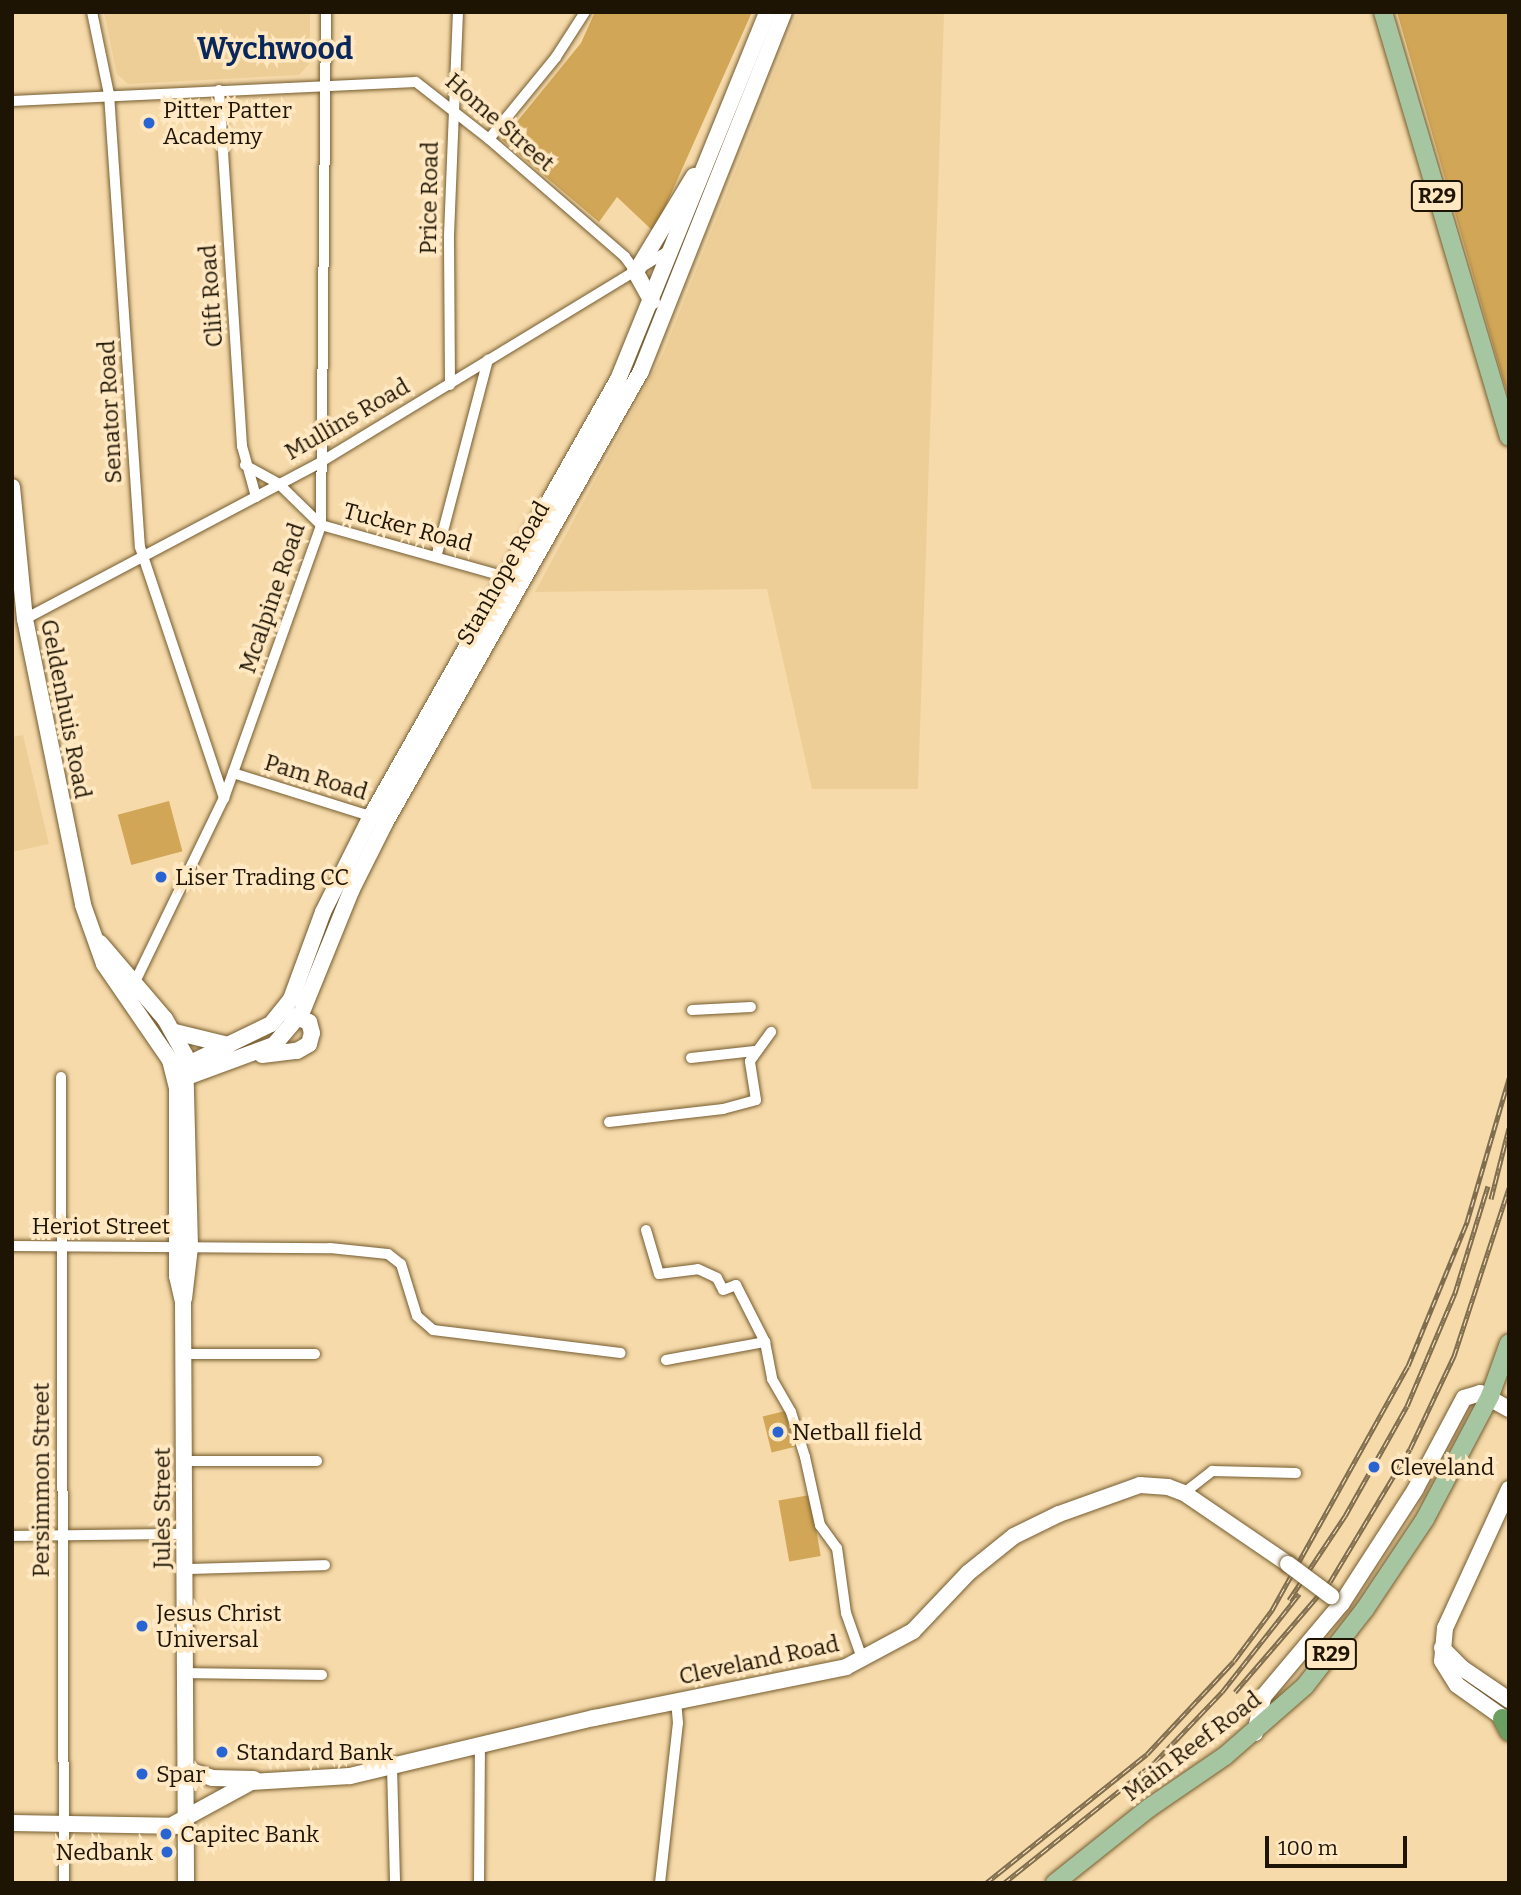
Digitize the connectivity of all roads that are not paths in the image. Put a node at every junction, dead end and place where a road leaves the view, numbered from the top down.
1 (92, 12) edge
2 (326, 12) edge
3 (458, 12) edge
4 (585, 12) edge
5 (767, 12) edge
6 (785, 12) edge
7 (1383, 12) edge
8 (325, 84) junction
9 (219, 90) junction
10 (109, 94) junction
11 (12, 101) edge
12 (454, 110) junction
13 (724, 124) junction
14 (489, 139) junction
15 (697, 236) junction
16 (674, 247) junction
17 (636, 271) junction
18 (652, 302) junction
19 (488, 360) junction
20 (1492, 379) junction
21 (450, 385) junction
22 (1509, 412) edge
23 (1509, 437) edge
24 (321, 463) junction
25 (244, 465) junction
26 (279, 484) junction
27 (12, 486) edge
28 (256, 497) junction
29 (321, 525) junction
30 (437, 554) junction
31 (142, 559) junction
32 (516, 580) junction
33 (19, 623) edge
34 (233, 774) junction
35 (224, 798) junction
36 (378, 819) junction
37 (337, 879) junction
38 (352, 889) junction
39 (93, 936) junction
40 (135, 983) junction
41 (125, 999) junction
42 (751, 1007) dead end
43 (692, 1010) dead end
44 (281, 1013) junction
45 (299, 1017) junction
46 (175, 1032) junction
47 (771, 1032) dead end
48 (228, 1045) junction
49 (755, 1051) junction
50 (245, 1057) junction
51 (691, 1058) dead end
52 (181, 1073) junction
53 (61, 1077) dead end
54 (608, 1122) dead end
55 (646, 1230) dead end
56 (62, 1246) junction
57 (12, 1247) edge
58 (183, 1247) junction
59 (765, 1342) junction
60 (1509, 1343) edge
61 (621, 1353) dead end
62 (184, 1354) junction
63 (315, 1354) dead end
64 (666, 1360) dead end
65 (1490, 1396) junction
66 (1509, 1409) edge
67 (185, 1461) junction
68 (317, 1461) dead end
69 (1296, 1473) dead end
70 (1509, 1489) edge
71 (1184, 1493) junction
72 (185, 1534) junction
73 (12, 1536) edge
74 (61, 1536) junction
75 (325, 1566) dead end
76 (185, 1569) junction
77 (1337, 1600) junction
78 (863, 1661) junction
79 (185, 1673) junction
80 (322, 1675) dead end
81 (676, 1700) junction
82 (1507, 1718) edge
83 (1255, 1733) junction
84 (480, 1745) junction
85 (392, 1766) junction
86 (185, 1769) junction
87 (264, 1781) junction
88 (182, 1822) junction
89 (12, 1823) edge
90 (64, 1823) junction
91 (64, 1883) edge
92 (187, 1883) edge
93 (395, 1883) edge
94 (480, 1883) edge
95 (660, 1883) edge
96 (1055, 1883) edge

1 - 10 street, Senator Road
2 - 8 street, Mcalpine Road
3 - 12 street, Price Road
4 - 14 street
5 - 13 main road, Stanhope Road
6 - 15 main road, Stanhope Road
7 - 20 main road, R29
8 - 9 street, Home Street
8 - 12 street, Home Street
8 - 24 street, Mcalpine Road
9 - 10 street, Home Street
9 - 25 street, Clift Road
10 - 11 street, Home Street
10 - 31 street, Senator Road
12 - 14 street, Home Street
12 - 21 street, Price Road
13 - 16 main road, Stanhope Road
13 - 17 main road
14 - 17 street, Home Street
15 - 16 street, Mullins Road
15 - 32 main road, Stanhope Road
16 - 17 street, Mullins Road
16 - 18 main road, Stanhope Road
17 - 18 main road
17 - 19 street, Mullins Road
18 - 32 main road, Stanhope Road
19 - 21 street, Mullins Road
19 - 30 street
20 - 22 main road, R29
20 - 23 main road, R29
21 - 24 street, Mullins Road
24 - 26 street, Mullins Road
24 - 29 street, Mcalpine Road
25 - 26 street
25 - 28 street, Clift Road
26 - 28 street, Mullins Road
26 - 29 street
27 - 33 main road, Geldenhuis Road
28 - 31 street, Mullins Road
29 - 30 street, Tucker Road
29 - 34 street, Mcalpine Road
30 - 32 street, Tucker Road
31 - 33 street, Mullins Road
31 - 35 street, Senator Road
32 - 36 main road, Stanhope Road
33 - 39 main road, Geldenhuis Road
34 - 35 street, Mcalpine Road
34 - 36 street, Pam Road
35 - 40 street, Mcalpine Road
36 - 37 main road, Stanhope Road
36 - 38 main road, Stanhope Road
37 - 38 main road
37 - 44 main road, Stanhope Road
38 - 45 main road, Stanhope Road
39 - 40 main road, Geldenhuis Road
39 - 41 main road, Geldenhuis Road
40 - 41 street, Mcalpine Road
40 - 46 main road, Geldenhuis Road
41 - 52 main road, Geldenhuis Road
42 - 43 street
44 - 45 main road
44 - 48 main road
45 - 50 main road, Stanhope Road
45 - 50 main road
46 - 48 main road
46 - 52 main road, Geldenhuis Road
47 - 49 street
48 - 52 main road
49 - 51 street
49 - 54 street
50 - 52 main road, Stanhope Road
52 - 58 main road, Jules Street
53 - 56 street, Persimmon Street
55 - 59 street
56 - 57 street, Heriot Street
56 - 58 street, Heriot Street
56 - 74 street, Persimmon Street
58 - 61 street, Heriot Street
58 - 62 main road, Jules Street
59 - 64 street
59 - 78 street
60 - 65 main road, Main Reef Road / R29
62 - 63 street
62 - 67 main road, Jules Street
65 - 66 main road
65 - 77 main road
65 - 83 main road, Main Reef Road / R29
67 - 68 street
67 - 72 main road, Jules Street
69 - 71 street
70 - 82 main road
71 - 77 main road, Cleveland Road, bridge
71 - 78 main road, Cleveland Road
72 - 74 street
72 - 76 main road, Jules Street
73 - 74 street
74 - 90 street, Persimmon Street
75 - 76 street
76 - 79 main road, Jules Street
77 - 83 main road
78 - 81 main road, Cleveland Road
79 - 80 street
79 - 86 main road, Jules Street
81 - 84 main road, Cleveland Road
81 - 95 street
83 - 96 main road, Main Reef Road / R29
84 - 85 main road, Cleveland Road
84 - 94 street
85 - 87 main road, Cleveland Road
85 - 93 street
86 - 87 main road, Cleveland Road
86 - 88 main road, Jules Street
87 - 88 main road
88 - 90 main road
88 - 92 main road, Jules Street
89 - 90 main road
90 - 91 street, Persimmon Street

